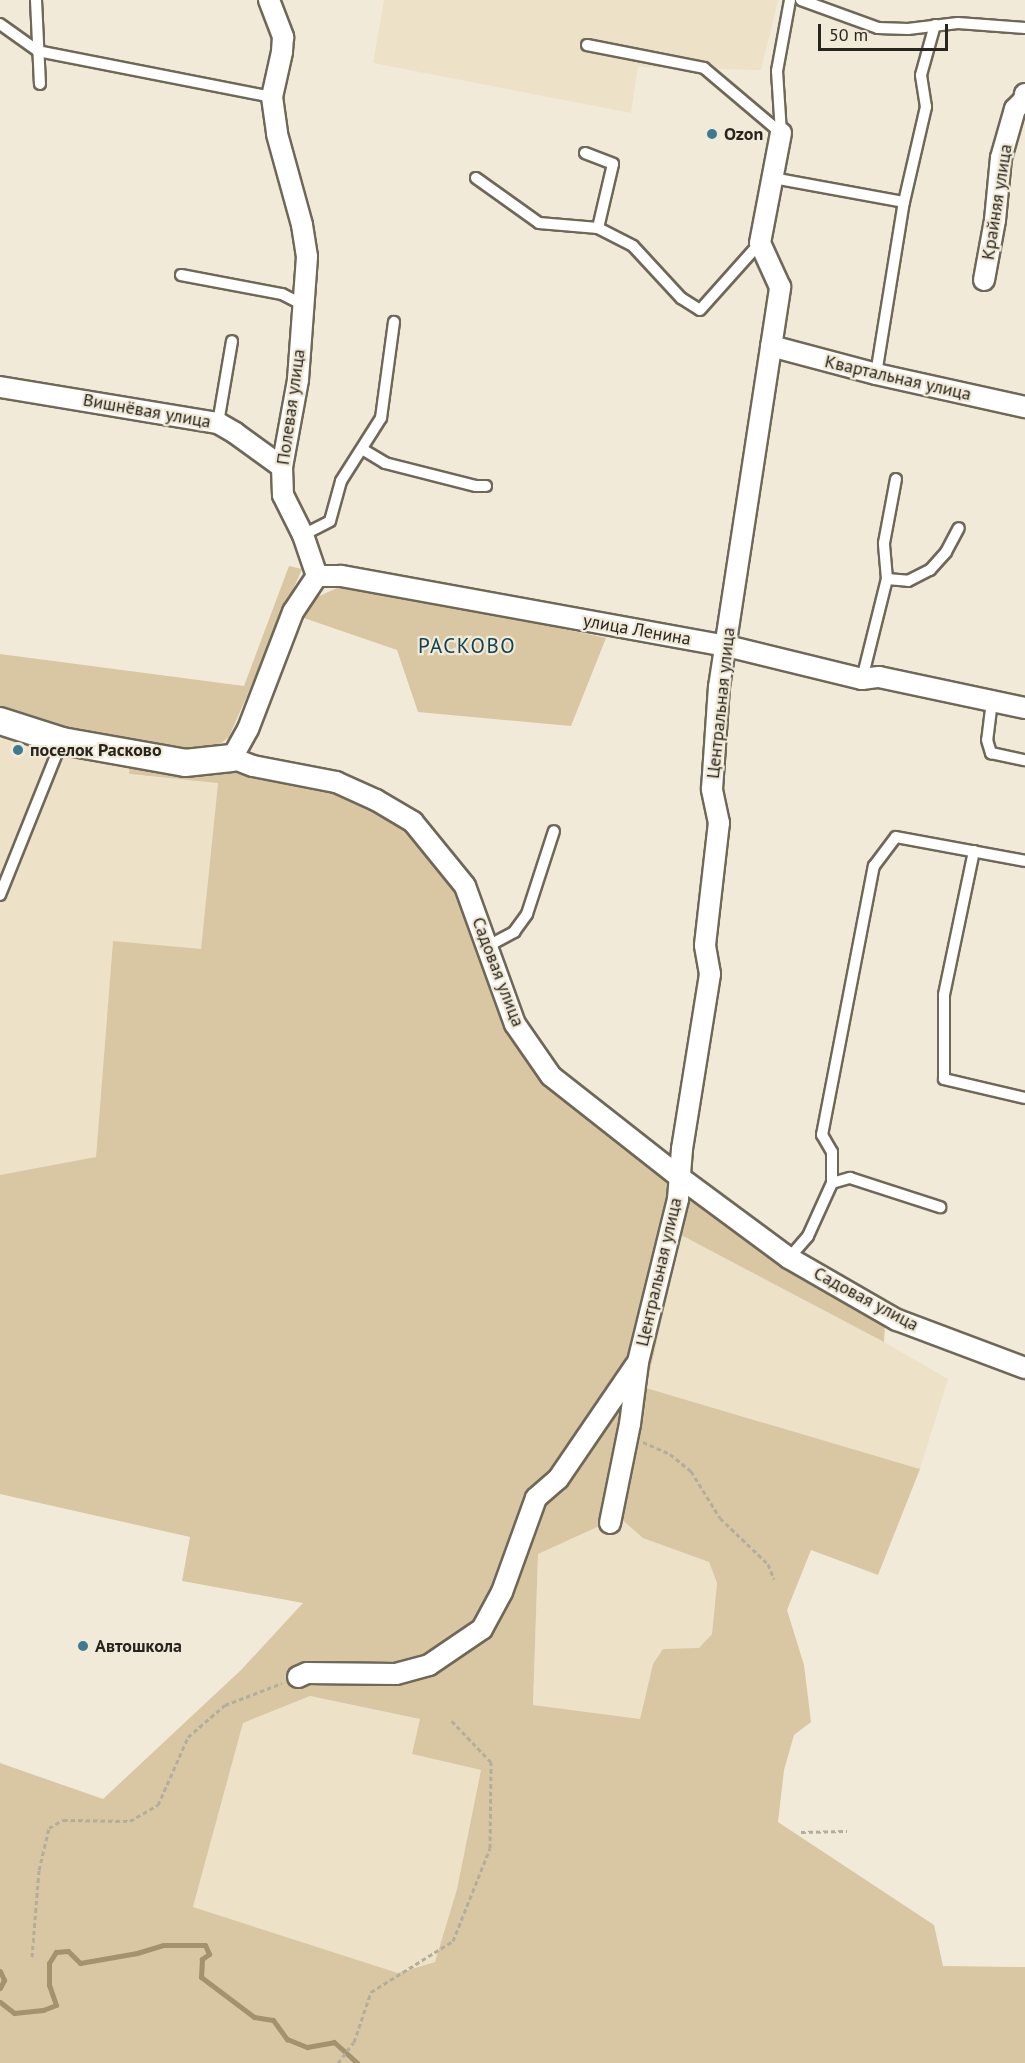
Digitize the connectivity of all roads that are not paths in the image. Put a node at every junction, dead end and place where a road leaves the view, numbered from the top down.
1 (36, 0) edge
2 (269, 0) edge
3 (790, 0) edge
4 (801, 0) edge
5 (0, 24) edge
6 (935, 25) junction
7 (1025, 28) edge
8 (587, 45) dead end
9 (38, 51) junction
10 (40, 84) dead end
11 (272, 97) junction
12 (1025, 98) edge
13 (781, 133) junction
14 (585, 153) dead end
15 (476, 178) dead end
16 (773, 178) junction
17 (904, 202) junction
18 (598, 228) junction
19 (760, 243) junction
20 (182, 275) dead end
21 (984, 280) dead end
22 (302, 304) junction
23 (394, 322) dead end
24 (232, 341) dead end
25 (771, 346) junction
26 (876, 374) junction
27 (0, 387) edge
28 (1025, 407) edge
29 (218, 423) junction
30 (362, 449) junction
31 (282, 467) junction
32 (896, 479) dead end
33 (486, 486) dead end
34 (959, 528) dead end
35 (303, 535) junction
36 (317, 576) junction
37 (887, 579) junction
38 (726, 646) junction
39 (862, 679) junction
40 (992, 701) junction
41 (1025, 708) edge
42 (0, 721) edge
43 (62, 741) junction
44 (232, 759) junction
45 (1025, 760) edge
46 (554, 831) dead end
47 (974, 851) junction
48 (1025, 861) edge
49 (0, 896) edge
50 (488, 946) junction
51 (1025, 1098) edge
52 (678, 1176) junction
53 (832, 1183) junction
54 (940, 1207) dead end
55 (789, 1258) junction
56 (638, 1362) junction
57 (1025, 1368) edge
58 (610, 1523) dead end
59 (298, 1677) road end

1 - 9 lane
2 - 11 street, Полевая улица
3 - 13 lane
4 - 6 lane
5 - 9 lane
6 - 7 lane
6 - 17 lane
8 - 13 lane
9 - 10 lane
9 - 11 lane
11 - 22 street, Полевая улица
12 - 21 street, Крайняя улица
13 - 16 street
14 - 18 lane
15 - 18 lane
16 - 17 lane
16 - 19 street
17 - 26 lane
18 - 19 lane
19 - 25 street, Центральная улица
20 - 22 lane
22 - 31 street, Полевая улица
23 - 30 lane
24 - 29 lane
25 - 26 street, Квартальная улица
25 - 38 street, Центральная улица
26 - 28 street, Квартальная улица
27 - 29 street, Вишнёвая улица
29 - 31 street, Вишнёвая улица
30 - 33 lane
30 - 35 lane
31 - 35 street, Полевая улица
32 - 37 lane
34 - 37 lane
35 - 36 street, Полевая улица
36 - 38 street, улица Ленина
36 - 44 street
37 - 39 lane
38 - 39 street, улица Ленина
38 - 52 street, Центральная улица
39 - 40 street, улица Ленина
40 - 41 street, улица Ленина
40 - 45 lane
42 - 43 street, Садовая улица
43 - 44 street, Садовая улица
43 - 49 lane
44 - 50 street, Садовая улица
46 - 50 lane
47 - 48 lane
47 - 51 lane
47 - 53 lane
50 - 52 street, Садовая улица
52 - 55 street, Садовая улица
52 - 56 street, Центральная улица
53 - 54 lane
53 - 55 lane
55 - 57 street, Садовая улица
56 - 58 street, Центральная улица
56 - 59 street

